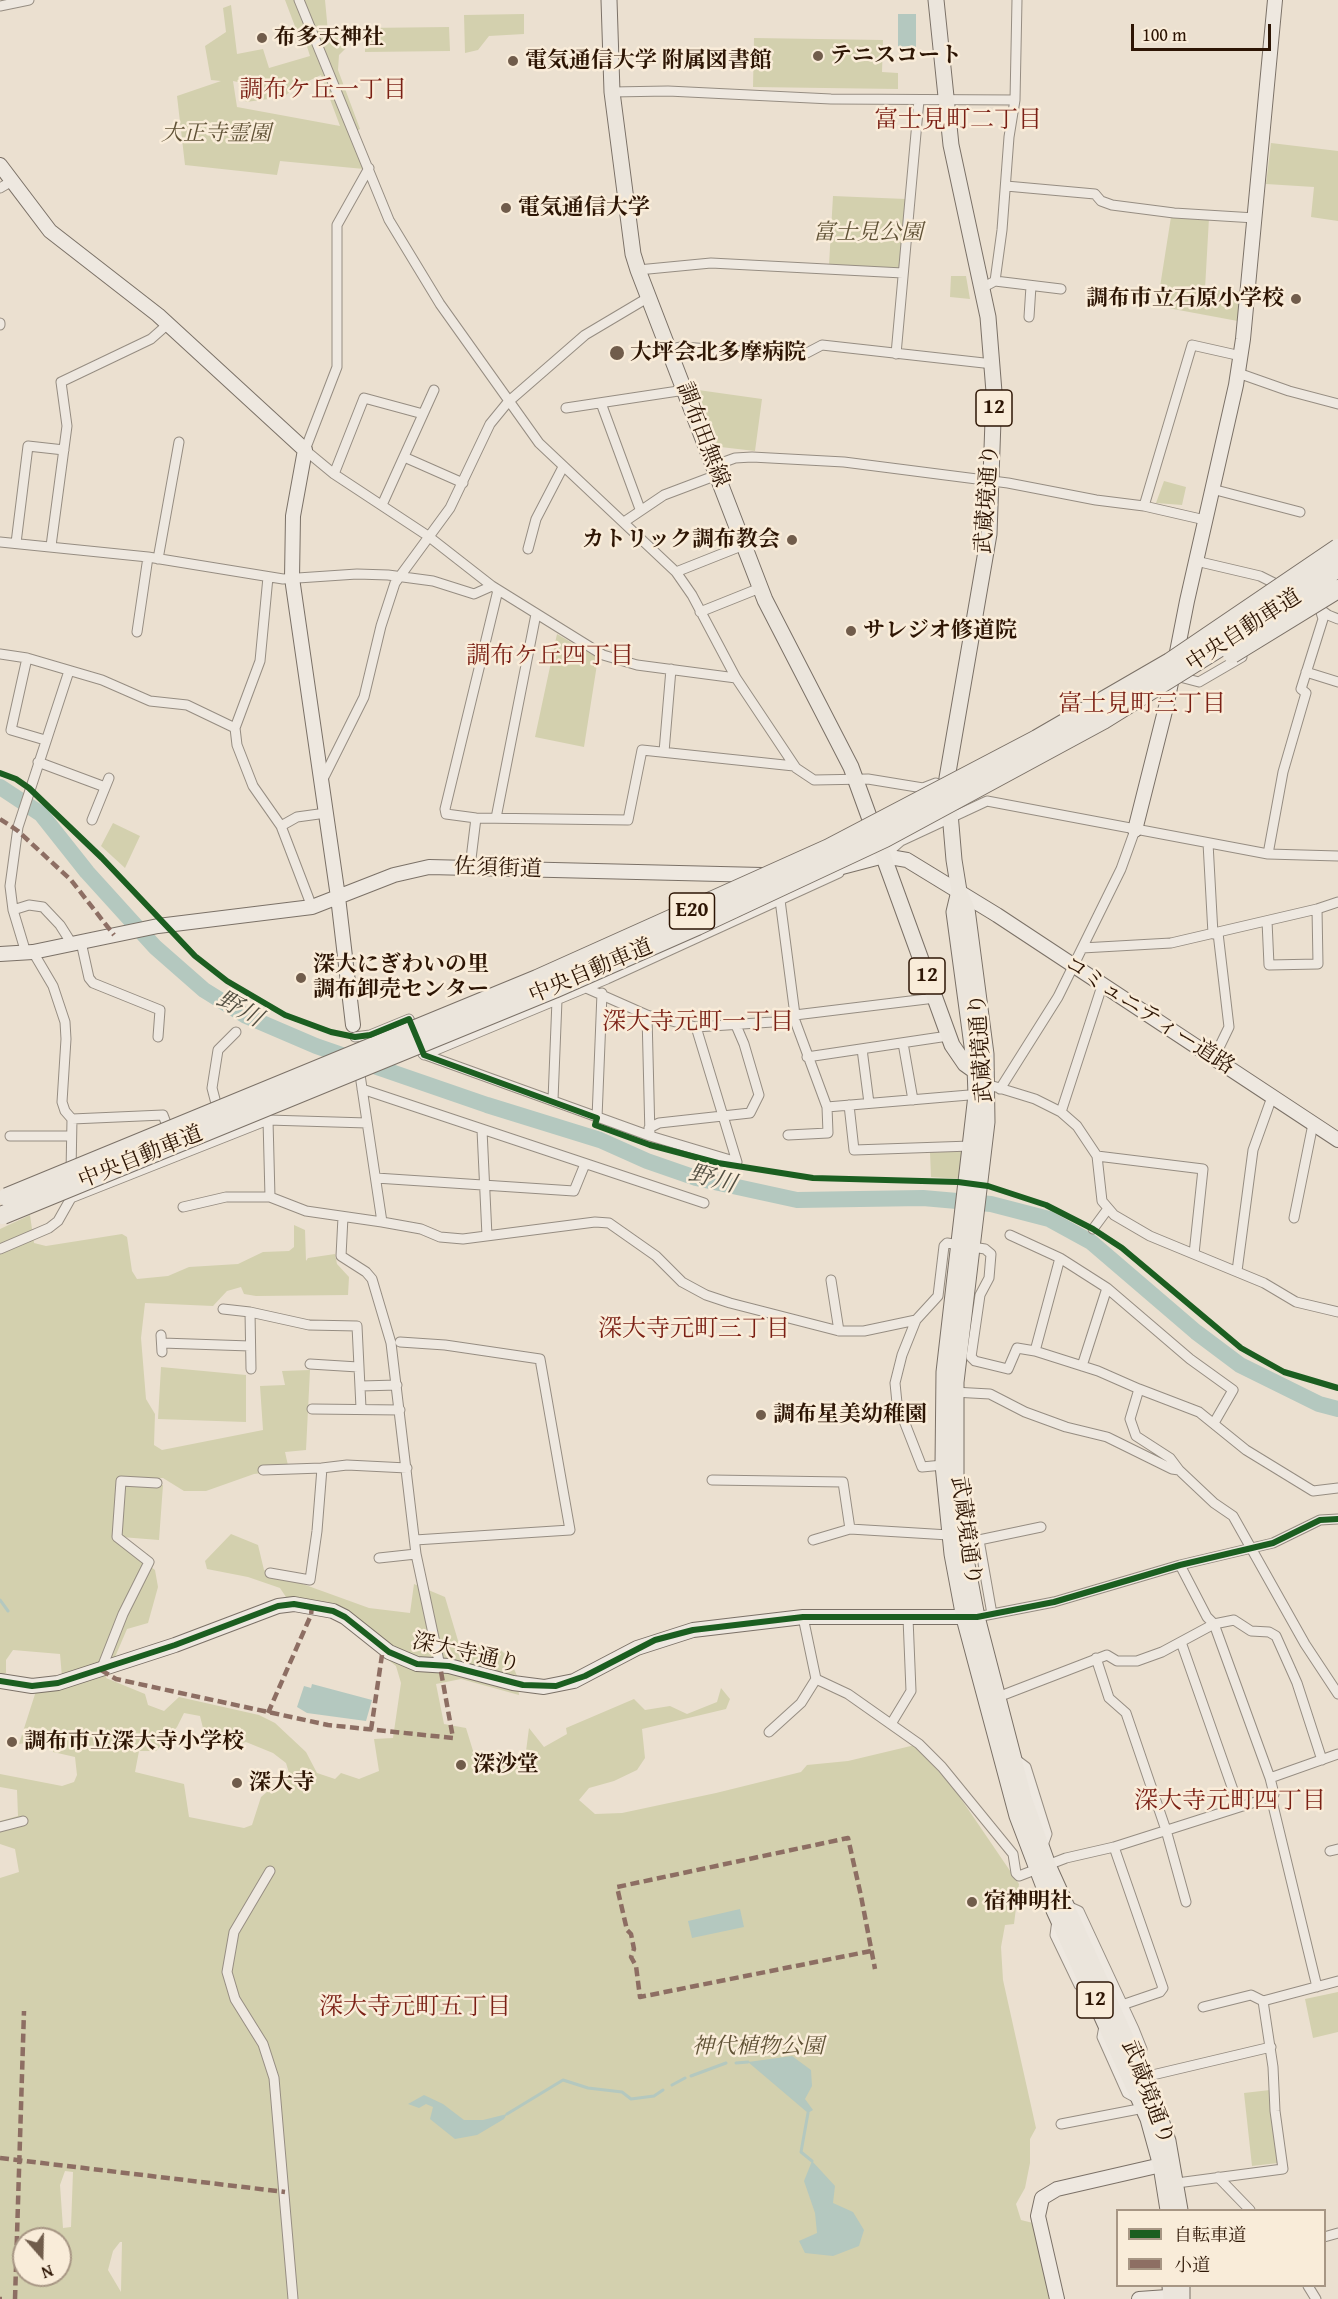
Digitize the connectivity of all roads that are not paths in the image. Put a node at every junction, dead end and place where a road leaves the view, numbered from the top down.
1 (29, 0) edge
2 (299, 0) edge
3 (609, 0) edge
4 (936, 0) edge
5 (1017, 0) edge
6 (1275, 0) edge
7 (0, 6) edge
8 (612, 92) junction
9 (918, 100) junction
10 (945, 100) junction
11 (1015, 100) junction
12 (0, 165) edge
13 (369, 168) junction
14 (6, 185) edge
15 (1006, 186) junction
16 (1255, 218) junction
17 (638, 270) junction
18 (903, 273) junction
19 (989, 285) junction
20 (1031, 286) junction
21 (1061, 289) dead end
22 (649, 297) junction
23 (1029, 317) dead end
24 (168, 324) junction
25 (670, 349) junction
26 (896, 354) junction
27 (1241, 356) junction
28 (993, 364) junction
29 (1238, 373) junction
30 (434, 390) dead end
31 (685, 390) junction
32 (508, 402) junction
33 (601, 403) junction
34 (1338, 404) edge
35 (566, 408) dead end
36 (423, 414) junction
37 (179, 442) dead end
38 (64, 450) junction
39 (305, 450) junction
40 (404, 457) junction
41 (563, 467) junction
42 (715, 470) junction
43 (334, 474) junction
44 (992, 481) junction
45 (463, 483) junction
46 (1212, 489) junction
47 (382, 505) junction
48 (1144, 506) junction
49 (640, 508) junction
50 (1300, 512) dead end
51 (1205, 520) junction
52 (624, 522) junction
53 (428, 536) junction
54 (0, 542) edge
55 (16, 543) junction
56 (744, 545) junction
57 (51, 546) junction
58 (1338, 548) edge
59 (528, 549) dead end
60 (148, 557) junction
61 (158, 559) junction
62 (1196, 561) junction
63 (1338, 568) edge
64 (676, 572) junction
65 (268, 577) junction
66 (400, 577) junction
67 (292, 578) junction
68 (495, 588) junction
69 (760, 588) junction
70 (1338, 589) edge
71 (1338, 597) edge
72 (1320, 609) junction
73 (700, 612) junction
74 (536, 615) junction
75 (1304, 618) junction
76 (1338, 619) edge
77 (137, 632) dead end
78 (0, 654) edge
79 (27, 658) junction
80 (671, 669) junction
81 (69, 671) junction
82 (1306, 672) junction
83 (1172, 675) junction
84 (736, 678) junction
85 (1338, 682) edge
86 (235, 728) junction
87 (45, 740) junction
88 (664, 752) junction
89 (38, 762) junction
90 (794, 766) junction
91 (947, 778) junction
92 (855, 779) junction
93 (322, 781) junction
94 (326, 813) junction
95 (476, 818) junction
96 (496, 818) junction
97 (949, 818) junction
98 (92, 820) dead end
99 (280, 826) junction
100 (1135, 830) junction
101 (885, 838) junction
102 (1208, 843) junction
103 (1268, 854) junction
104 (884, 856) junction
105 (1338, 856) edge
106 (852, 866) junction
107 (470, 867) junction
108 (959, 891) junction
109 (338, 897) junction
110 (780, 900) junction
111 (1338, 902) edge
112 (312, 907) junction
113 (1317, 909) junction
114 (13, 910) junction
115 (1268, 921) junction
116 (1215, 934) junction
117 (76, 943) junction
118 (1083, 948) junction
119 (29, 953) junction
120 (0, 954) edge
121 (1072, 966) junction
122 (1102, 986) junction
123 (585, 988) junction
124 (602, 993) junction
125 (935, 998) junction
126 (557, 1000) junction
127 (647, 1015) junction
128 (794, 1017) junction
129 (735, 1023) junction
130 (696, 1027) junction
131 (354, 1031) junction
132 (236, 1032) dead end
133 (948, 1036) junction
134 (158, 1037) dead end
135 (903, 1043) junction
136 (862, 1049) junction
137 (424, 1055) junction
138 (807, 1057) junction
139 (1214, 1058) junction
140 (983, 1085) junction
141 (362, 1089) junction
142 (1272, 1097) junction
143 (553, 1100) junction
144 (913, 1100) junction
145 (869, 1103) junction
146 (849, 1105) junction
147 (827, 1107) junction
148 (1061, 1112) junction
149 (723, 1115) junction
150 (597, 1118) junction
151 (72, 1119) junction
152 (268, 1120) junction
153 (367, 1123) junction
154 (1313, 1124) junction
155 (482, 1130) junction
156 (650, 1132) junction
157 (788, 1135) dead end
158 (10, 1136) dead end
159 (71, 1136) junction
160 (227, 1137) junction
161 (1338, 1140) edge
162 (971, 1146) junction
163 (179, 1156) junction
164 (1097, 1156) junction
165 (585, 1164) junction
166 (376, 1178) junction
167 (484, 1186) junction
168 (972, 1189) junction
169 (270, 1197) junction
170 (71, 1198) junction
171 (704, 1203) dead end
172 (183, 1207) dead end
173 (1107, 1210) junction
174 (343, 1216) junction
175 (1294, 1218) dead end
176 (382, 1222) junction
177 (1093, 1228) dead end
178 (1010, 1235) dead end
179 (487, 1236) junction
180 (965, 1245) junction
181 (0, 1249) edge
182 (1194, 1254) junction
183 (1060, 1258) junction
184 (1237, 1271) junction
185 (831, 1280) dead end
186 (1107, 1288) junction
187 (223, 1309) dead end
188 (250, 1312) junction
189 (1338, 1312) edge
190 (916, 1320) junction
191 (838, 1331) junction
192 (400, 1342) dead end
193 (161, 1343) dead end
194 (250, 1346) junction
195 (1035, 1351) junction
196 (310, 1364) dead end
197 (1082, 1366) junction
198 (358, 1367) junction
199 (251, 1369) dead end
200 (397, 1385) junction
201 (361, 1386) junction
202 (1139, 1389) junction
203 (949, 1392) junction
204 (361, 1408) junction
205 (312, 1409) dead end
206 (400, 1410) junction
207 (1214, 1423) junction
208 (943, 1465) junction
209 (322, 1468) junction
210 (407, 1468) junction
211 (263, 1470) dead end
212 (1179, 1470) junction
213 (956, 1478) junction
214 (712, 1480) dead end
215 (157, 1483) dead end
216 (1338, 1488) edge
217 (946, 1507) junction
218 (1338, 1519) edge
219 (1041, 1527) dead end
220 (850, 1529) junction
221 (950, 1534) junction
222 (415, 1540) junction
223 (813, 1540) dead end
224 (1252, 1546) junction
225 (416, 1554) junction
226 (379, 1558) dead end
227 (1180, 1565) junction
228 (270, 1574) dead end
229 (978, 1616) junction
230 (803, 1617) junction
231 (908, 1618) junction
232 (1214, 1624) junction
233 (1180, 1642) junction
234 (1096, 1658) junction
235 (440, 1666) junction
236 (101, 1671) junction
237 (816, 1679) junction
238 (0, 1681) edge
239 (1338, 1694) edge
240 (998, 1697) junction
241 (891, 1724) junction
242 (769, 1732) dead end
243 (1338, 1754) edge
244 (1322, 1760) junction
245 (1270, 1778) junction
246 (1271, 1797) junction
247 (1239, 1807) junction
248 (23, 1821) dead end
249 (0, 1827) edge
250 (1166, 1830) junction
251 (1114, 1847) junction
252 (1042, 1868) junction
253 (270, 1871) dead end
254 (1186, 1902) dead end
255 (1061, 1911) junction
256 (1338, 1982) edge
257 (1317, 1987) junction
258 (1263, 2001) junction
259 (1122, 2005) junction
260 (1203, 2007) dead end
261 (1270, 2047) junction
262 (1136, 2059) junction
263 (1144, 2077) junction
264 (1142, 2104) junction
265 (1061, 2124) dead end
266 (1151, 2130) junction
267 (1167, 2164) junction
268 (1218, 2177) junction
269 (1177, 2183) junction
270 (1168, 2209) edge
271 (1180, 2209) edge
272 (1248, 2209) edge
273 (1176, 2294) edge
274 (293, 2299) edge
275 (1057, 2299) edge
276 (1139, 2299) edge

1 - 7 street
2 - 13 street
3 - 8 main road, 調布田無線 / 12
4 - 10 main road, 武蔵境通り / 12
5 - 11 street
6 - 16 street
8 - 9 street
8 - 17 main road, 調布田無線 / 12
9 - 10 street
9 - 18 street
10 - 11 street
10 - 19 main road, 武蔵境通り / 12
11 - 15 street
12 - 14 street
13 - 32 street
13 - 39 street
14 - 24 street
15 - 16 street
15 - 19 street
16 - 27 street
17 - 18 street
17 - 22 main road, 調布田無線 / 12
18 - 26 street
19 - 20 street
19 - 28 main road, 武蔵境通り / 12
20 - 21 street
20 - 23 street
22 - 25 main road, 調布田無線 / 12
22 - 32 street
24 - 38 street
24 - 39 street
25 - 26 street
25 - 31 main road, 調布田無線 / 12
26 - 28 street
27 - 29 street
27 - 48 street
28 - 44 main road, 武蔵境通り / 12
29 - 34 street
29 - 46 street
30 - 36 street
31 - 33 street
31 - 42 main road, 調布田無線 / 12
32 - 41 street
32 - 45 street
33 - 35 street
33 - 49 street
36 - 40 street
36 - 43 street
37 - 61 street
38 - 55 street
38 - 57 street
39 - 43 street
39 - 67 street
40 - 45 street
40 - 47 street
41 - 52 street
41 - 59 street
42 - 44 street
42 - 49 street
42 - 56 main road, 調布田無線 / 12
43 - 47 street
44 - 48 street
44 - 91 main road, 武蔵境通り / 12
45 - 53 street
46 - 50 street
46 - 51 street
47 - 53 street
48 - 51 street
49 - 52 street
51 - 62 street
52 - 64 street
53 - 66 street
53 - 68 street
54 - 55 street
55 - 57 street
56 - 64 street
56 - 69 main road, 調布田無線 / 12
57 - 60 street
58 - 101 highway, 中央自動車道 / E20, bridge
60 - 61 street
60 - 77 street
61 - 65 street
62 - 75 street
62 - 83 street
63 - 101 highway, 中央自動車道 / E20, bridge
64 - 73 street
65 - 67 street
65 - 86 street
66 - 67 street
66 - 68 street
66 - 93 street
67 - 93 street
68 - 74 street
68 - 95 street
69 - 73 street
69 - 92 main road, 調布田無線 / 12
70 - 101 highway, bridge
71 - 72 street
72 - 75 street
72 - 76 street
72 - 82 street
73 - 84 street
74 - 80 street
74 - 96 street
75 - 83 street
78 - 79 street
79 - 81 street
79 - 87 street
80 - 84 street
80 - 88 street
81 - 86 street
81 - 87 street
82 - 85 street
82 - 103 street
83 - 100 street
84 - 90 street
86 - 99 street
87 - 89 street
88 - 90 street
88 - 96 street
89 - 98 street
89 - 114 street
90 - 92 street
91 - 92 street
91 - 97 main road, 武蔵境通り / 12
92 - 104 main road, 12
93 - 94 street
94 - 99 street
94 - 109 street
95 - 96 street
95 - 107 street
97 - 100 street
97 - 104 street
97 - 108 main road, 武蔵境通り / 12
99 - 112 street
100 - 102 street
100 - 118 street
102 - 103 street
102 - 116 street
103 - 105 street
104 - 106 street, 佐須街道
104 - 108 street, コミュニティー道路
104 - 125 main road, 12
106 - 107 street, 佐須街道
106 - 110 street
107 - 109 street, 佐須街道
108 - 121 street, コミュニティー道路
108 - 140 main road, 武蔵境通り / 12
109 - 112 street, 佐須街道
109 - 131 street
110 - 123 street
110 - 128 street
111 - 113 street
112 - 117 street, 佐須街道
113 - 115 street
113 - 115 street
114 - 117 street
114 - 119 street
115 - 116 street
116 - 118 street
116 - 139 street
117 - 119 street, 佐須街道
117 - 134 street
118 - 121 street
119 - 120 street, 佐須街道
119 - 151 street
121 - 122 street, コミュニティー道路
121 - 140 street
122 - 139 street, コミュニティー道路
122 - 148 street
123 - 124 street
123 - 126 street
124 - 127 street
124 - 150 street
125 - 128 street
125 - 133 main road, 12
126 - 137 street
126 - 143 street
127 - 130 street
127 - 156 street
128 - 129 street
128 - 138 street
129 - 130 street
129 - 149 street
130 - 149 street
131 - 137 street
131 - 141 street, bridge
132 - 160 street
133 - 135 street
133 - 140 main road, 12
135 - 136 street
135 - 144 street
136 - 138 street
136 - 145 street
137 - 143 street
138 - 147 street
139 - 142 street, コミュニティー道路
140 - 144 street
140 - 148 street
140 - 162 main road, 武蔵境通り / 12
140 - 168 main road, 武蔵境通り / 12
141 - 153 street
141 - 155 street
142 - 154 street, コミュニティー道路
142 - 184 street
143 - 150 street
144 - 145 street
145 - 146 street
146 - 147 street
146 - 162 street
147 - 157 street
148 - 164 street
149 - 156 street
149 - 156 street
150 - 156 street
151 - 159 street
151 - 163 street
152 - 153 street
152 - 160 street
152 - 169 street
153 - 166 street
154 - 161 street, コミュニティー道路
154 - 175 street
155 - 165 street
155 - 167 street
158 - 159 street
159 - 170 street
160 - 163 street
162 - 168 main road, 武蔵境通り / 12
163 - 170 street
164 - 173 street
164 - 182 street
165 - 167 street
165 - 171 street
166 - 167 street
166 - 176 street
167 - 179 street
168 - 180 main road, 武蔵境通り / 12
169 - 172 street
169 - 174 street
170 - 181 street
173 - 177 street
173 - 182 street
174 - 176 street
174 - 200 street
176 - 179 street
178 - 183 street
179 - 191 street
180 - 190 street
180 - 195 street
180 - 203 main road, 武蔵境通り / 12
182 - 184 street
183 - 186 street
183 - 195 street
184 - 189 street
185 - 191 street
186 - 197 street
186 - 207 street
187 - 188 street
188 - 194 street
188 - 198 street
190 - 191 street
190 - 208 street
192 - 222 street
193 - 194 street
194 - 199 street
195 - 197 street
196 - 198 street
197 - 202 street
198 - 201 street
200 - 201 street
200 - 206 street
201 - 204 street
202 - 207 street
202 - 212 street
203 - 208 main road, 武蔵境通り / 12
203 - 212 street
203 - 213 main road, 武蔵境通り / 12
204 - 205 street
204 - 206 street
206 - 210 street
207 - 216 street
208 - 217 main road, 武蔵境通り / 12
209 - 210 street
209 - 211 street
209 - 228 street
210 - 222 street
212 - 224 street
213 - 217 main road
213 - 229 main road, 武蔵境通り / 12
214 - 220 street
215 - 236 street
217 - 221 main road, 武蔵境通り / 12
218 - 224 street
219 - 229 street
220 - 221 street
220 - 223 street
221 - 229 main road, 武蔵境通り / 12
222 - 225 street
224 - 227 street
224 - 239 street
225 - 226 street
225 - 235 street
227 - 229 street
227 - 232 street
229 - 231 street, 深大寺通り
229 - 240 main road, 武蔵境通り / 12
229 - 252 main road, 武蔵境通り / 12
230 - 231 street, 深大寺通り
230 - 235 street, 深大寺通り
230 - 237 street
231 - 241 street
232 - 233 street
232 - 244 street
232 - 245 street
233 - 234 street
233 - 247 street
234 - 240 street
234 - 250 street
235 - 236 street, 深大寺通り
236 - 238 street, 深大寺通り
237 - 241 street
237 - 242 street
240 - 252 main road, 武蔵境通り / 12
241 - 252 street
243 - 244 street
244 - 245 street
245 - 246 street
246 - 247 street
246 - 257 street
247 - 250 street
248 - 249 street
250 - 251 street
250 - 254 street
251 - 252 street
251 - 259 street
252 - 255 main road, 武蔵境通り / 12
253 - 274 street
255 - 259 street
255 - 262 main road, 武蔵境通り / 12
255 - 264 main road, 武蔵境通り / 12
256 - 257 street
257 - 258 street
258 - 260 street
258 - 261 street
259 - 262 street
261 - 263 street
261 - 268 street
262 - 263 main road, 武蔵境通り / 12
263 - 266 main road
263 - 267 main road, 武蔵境通り / 12
264 - 265 street
264 - 266 main road, 武蔵境通り / 12
266 - 267 main road, 武蔵境通り / 12
267 - 269 main road, 武蔵境通り / 12
267 - 270 main road, 武蔵境通り / 12
267 - 275 street
268 - 269 street
268 - 272 street
269 - 271 main road, 武蔵境通り / 12
273 - 276 street

